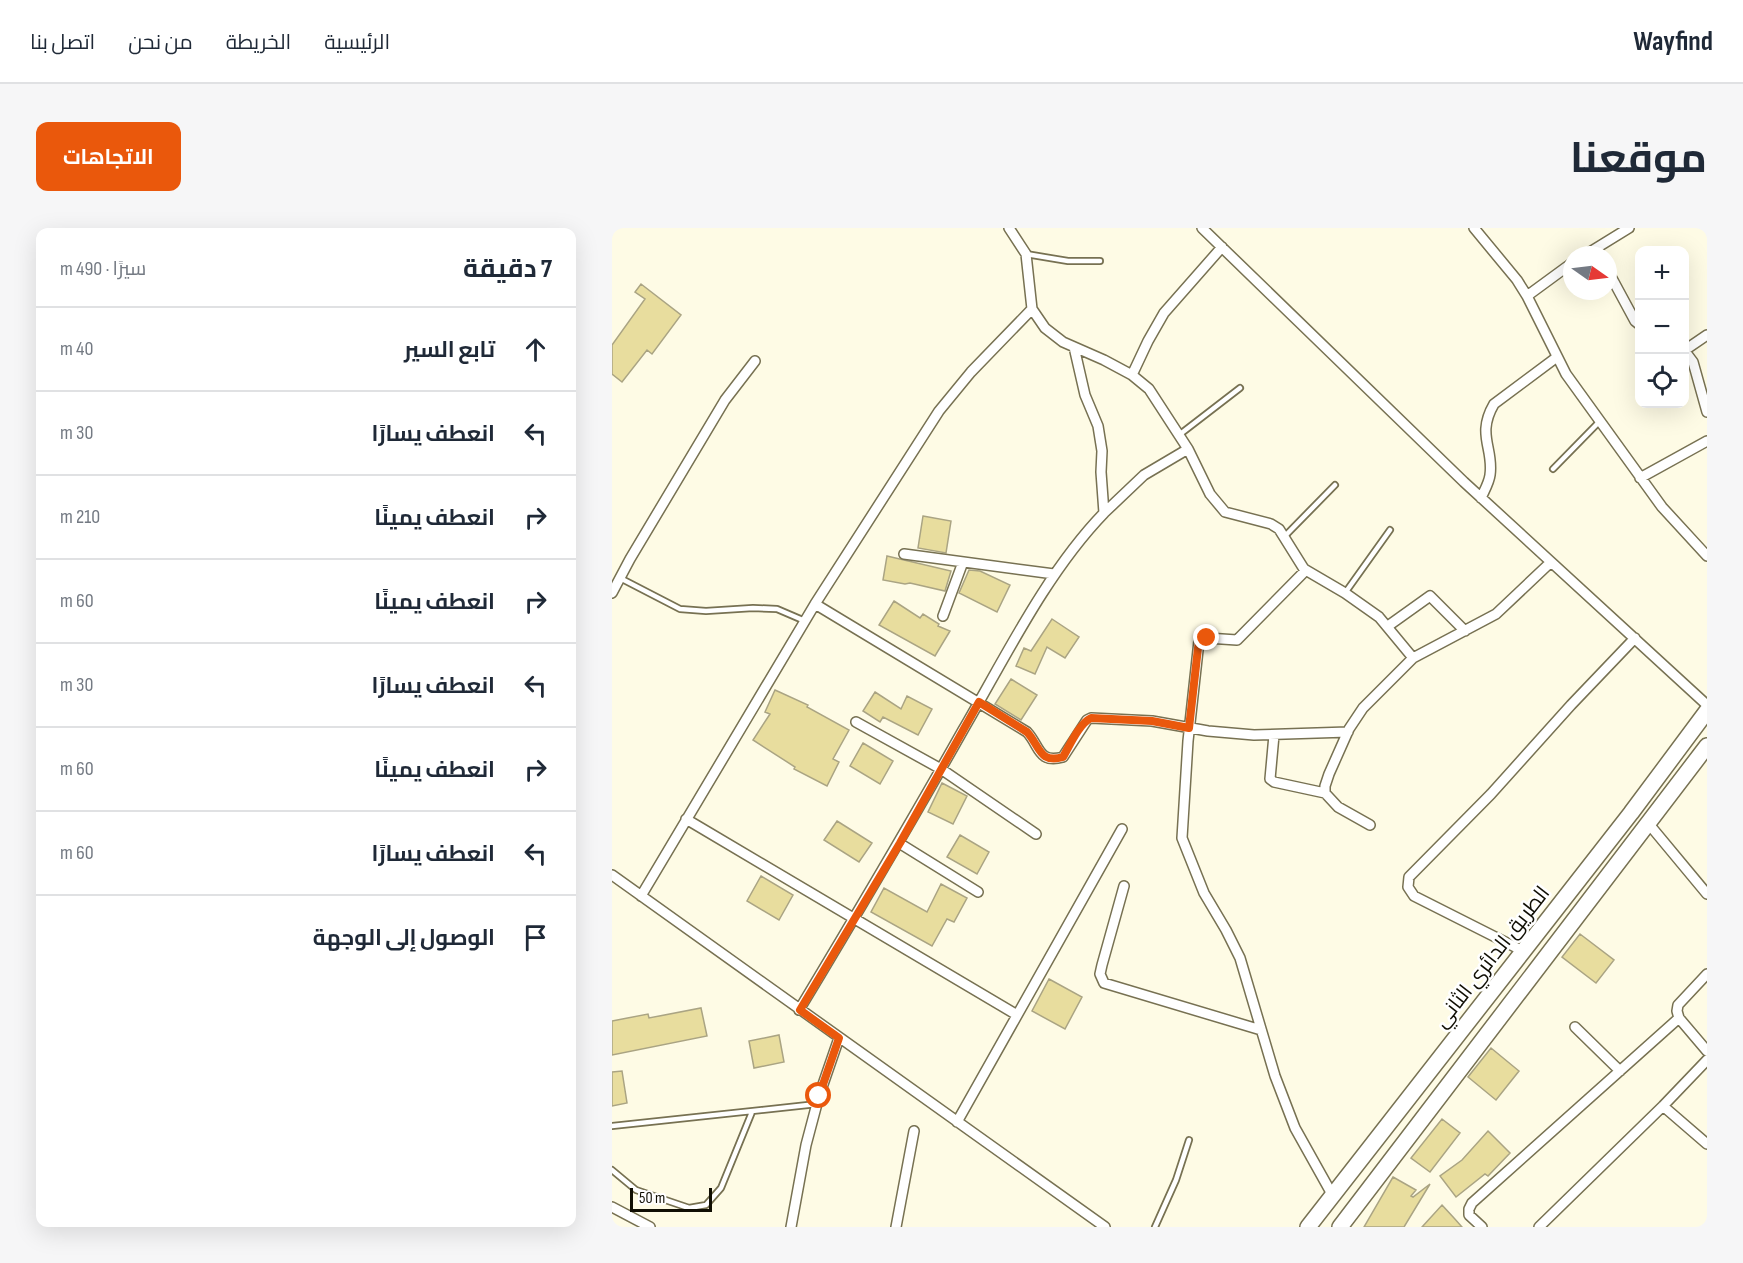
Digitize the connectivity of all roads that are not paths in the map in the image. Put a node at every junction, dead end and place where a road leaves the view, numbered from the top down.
1 (1009, 228) edge
2 (1202, 228) edge
3 (1474, 228) edge
4 (1629, 228) edge
5 (1606, 246) edge
6 (1222, 247) junction
7 (1026, 254) junction
8 (1100, 261) dead end
9 (1563, 269) edge
10 (1617, 288) edge
11 (1527, 296) junction
12 (1032, 309) junction
13 (1635, 321) edge
14 (1707, 335) edge
15 (1074, 347) junction
16 (1689, 347) edge
17 (1688, 354) edge
18 (1557, 357) junction
19 (755, 361) dead end
20 (1132, 375) junction
21 (1240, 388) dead end
22 (1707, 412) edge
23 (1600, 421) junction
24 (1179, 435) junction
25 (1707, 441) edge
26 (1188, 449) junction
27 (1553, 469) dead end
28 (1640, 478) junction
29 (1335, 485) dead end
30 (1481, 498) junction
31 (1104, 513) junction
32 (1390, 530) dead end
33 (1285, 536) junction
34 (904, 554) dead end
35 (1707, 556) edge
36 (963, 562) junction
37 (1551, 562) junction
38 (1306, 570) junction
39 (1054, 574) junction
40 (620, 578) junction
41 (612, 593) edge
42 (1345, 593) junction
43 (815, 604) junction
44 (943, 616) dead end
45 (805, 621) junction
46 (1388, 626) junction
47 (1465, 631) junction
48 (1635, 638) junction
49 (1413, 658) junction
50 (979, 702) junction
51 (1707, 705) edge
52 (1707, 711) edge
53 (856, 722) dead end
54 (1189, 728) junction
55 (1348, 732) junction
56 (1274, 735) junction
57 (1707, 746) edge
58 (941, 769) junction
59 (1325, 793) junction
60 (686, 819) junction
61 (1648, 823) junction
62 (1370, 825) dead end
63 (1122, 829) dead end
64 (1036, 834) dead end
65 (900, 843) junction
66 (612, 875) edge
67 (1124, 886) dead end
68 (978, 892) dead end
69 (1707, 894) edge
70 (641, 896) junction
71 (855, 917) junction
72 (1523, 951) junction
73 (1707, 974) edge
74 (800, 1010) junction
75 (1017, 1015) junction
76 (1680, 1018) junction
77 (1575, 1027) dead end
78 (1261, 1030) junction
79 (839, 1038) junction
80 (1707, 1051) edge
81 (1707, 1060) edge
82 (1620, 1071) junction
83 (817, 1104) junction
84 (1663, 1106) junction
85 (752, 1112) junction
86 (957, 1122) junction
87 (612, 1126) edge
88 (914, 1131) dead end
89 (1189, 1140) dead end
90 (1707, 1144) edge
91 (612, 1170) edge
92 (1333, 1196) junction
93 (612, 1206) edge
94 (650, 1227) edge
95 (791, 1227) edge
96 (896, 1227) edge
97 (1105, 1227) edge
98 (1155, 1227) edge
99 (1308, 1227) edge
100 (1340, 1227) edge
101 (1482, 1227) edge
102 (1539, 1227) edge

1 - 7 street
2 - 6 street
3 - 11 street
4 - 5 street
6 - 20 street
6 - 30 street
7 - 8 lane
7 - 12 street
9 - 11 street
10 - 13 street
11 - 18 street
12 - 15 street
12 - 43 street
14 - 16 street
15 - 20 street
15 - 31 street
17 - 22 street
18 - 23 street
18 - 30 street
19 - 40 street
20 - 24 street
21 - 24 lane
23 - 27 lane
23 - 28 street
24 - 26 street
25 - 28 street
26 - 31 street
26 - 33 street
28 - 35 street
29 - 33 lane
30 - 37 street
31 - 39 street
32 - 42 lane
33 - 38 street
34 - 36 street
36 - 39 street
36 - 44 street
37 - 47 street
37 - 48 street
38 - 42 street
38 - 54 street
39 - 50 street
40 - 41 street
40 - 45 lane
42 - 46 street
43 - 45 street
43 - 50 street
45 - 60 street
46 - 47 street
46 - 49 street
47 - 49 street
48 - 51 street
48 - 72 street
49 - 55 street
50 - 54 street
50 - 58 street
52 - 72 main road, الطريق الدائري الثاني
53 - 58 street
54 - 56 street
54 - 78 street
55 - 56 street
55 - 59 street
56 - 59 street
57 - 61 main road, الطريق الدائري الثاني
58 - 64 street
58 - 65 street
59 - 62 street
60 - 70 street
60 - 71 street
61 - 69 street
61 - 100 main road, الطريق الدائري الثاني
63 - 75 street
65 - 68 street
65 - 71 street
66 - 70 street
67 - 78 street
70 - 74 street
71 - 74 street
71 - 75 street
72 - 92 main road, الطريق الدائري الثاني
73 - 76 street
74 - 79 street
75 - 86 street
76 - 80 street
76 - 82 street
77 - 82 street
78 - 92 street
79 - 83 street
79 - 86 street
81 - 84 street
82 - 101 street
83 - 85 lane
83 - 95 street
84 - 90 street
84 - 102 street
85 - 87 lane
85 - 91 lane
86 - 97 street
88 - 96 street
89 - 98 lane
92 - 99 main road, الطريق الدائري الثاني
93 - 94 street

